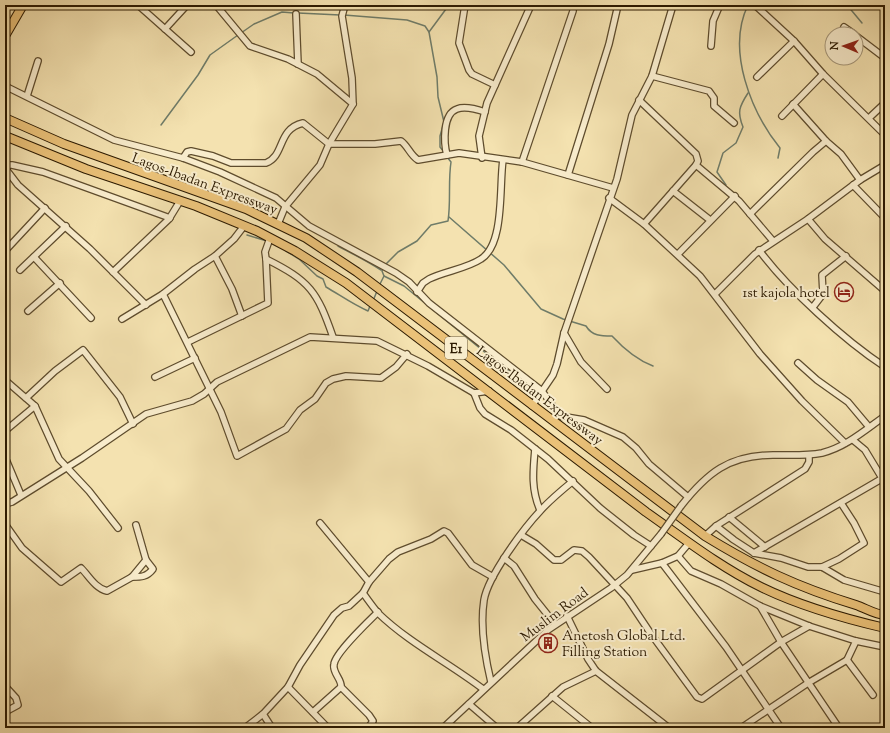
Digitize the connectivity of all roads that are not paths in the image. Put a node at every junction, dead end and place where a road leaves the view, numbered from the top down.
1 (23, 5) edge
2 (138, 5) edge
3 (187, 5) edge
4 (216, 5) edge
5 (345, 5) edge
6 (465, 5) edge
7 (531, 5) edge
8 (618, 5) edge
9 (674, 5) edge
10 (715, 5) edge
11 (756, 6) dead end
12 (573, 11) dead end
13 (296, 14) dead end
14 (165, 30) junction
15 (5, 36) edge
16 (794, 42) junction
17 (864, 42) edge
18 (711, 46) dead end
19 (191, 52) dead end
20 (885, 58) edge
21 (38, 61) dead end
22 (298, 64) junction
23 (823, 74) junction
24 (652, 76) junction
25 (756, 77) dead end
26 (495, 85) junction
27 (5, 86) edge
28 (27, 96) junction
29 (639, 100) junction
30 (885, 103) edge
31 (353, 104) junction
32 (793, 104) junction
33 (484, 112) junction
34 (782, 116) dead end
35 (5, 118) edge
36 (869, 118) junction
37 (734, 123) dead end
38 (885, 135) edge
39 (5, 136) edge
40 (826, 141) junction
41 (329, 144) junction
42 (447, 155) junction
43 (183, 158) junction
44 (482, 158) junction
45 (503, 160) junction
46 (522, 162) junction
47 (696, 165) junction
48 (885, 165) edge
49 (5, 168) edge
50 (568, 175) junction
51 (860, 180) junction
52 (853, 185) junction
53 (613, 188) junction
54 (673, 191) junction
55 (735, 196) junction
56 (609, 198) junction
57 (180, 201) junction
58 (285, 207) junction
59 (45, 208) junction
60 (750, 214) junction
61 (170, 218) junction
62 (885, 218) edge
63 (808, 219) junction
64 (710, 220) junction
65 (278, 224) junction
66 (644, 224) junction
67 (66, 226) junction
68 (244, 226) junction
69 (270, 238) junction
70 (773, 241) junction
71 (760, 250) junction
72 (5, 251) edge
73 (678, 254) junction
74 (215, 256) junction
75 (846, 256) junction
76 (34, 257) junction
77 (266, 259) junction
78 (20, 270) dead end
79 (113, 272) junction
80 (60, 283) junction
81 (885, 291) edge
82 (417, 292) junction
83 (163, 294) junction
84 (715, 294) junction
85 (146, 305) junction
86 (813, 307) junction
87 (28, 310) dead end
88 (242, 316) junction
89 (91, 318) dead end
90 (122, 319) dead end
91 (564, 334) junction
92 (333, 337) junction
93 (188, 342) junction
94 (406, 354) junction
95 (195, 358) junction
96 (798, 363) dead end
97 (885, 367) edge
98 (155, 377) dead end
99 (5, 380) edge
100 (209, 389) junction
101 (608, 389) dead end
102 (542, 390) junction
103 (490, 391) junction
104 (474, 393) junction
105 (26, 398) junction
106 (35, 406) junction
107 (532, 406) junction
108 (885, 416) edge
109 (133, 424) junction
110 (870, 427) junction
111 (5, 430) edge
112 (853, 440) junction
113 (845, 443) junction
114 (535, 449) junction
115 (809, 455) junction
116 (5, 457) edge
117 (66, 467) junction
118 (884, 480) edge
119 (573, 481) junction
120 (21, 495) junction
121 (688, 497) junction
122 (841, 503) junction
123 (5, 504) edge
124 (540, 510) junction
125 (729, 518) junction
126 (320, 523) dead end
127 (5, 524) edge
128 (136, 524) dead end
129 (716, 526) junction
130 (118, 528) dead end
131 (521, 535) junction
132 (705, 536) junction
133 (689, 543) junction
134 (651, 546) junction
135 (765, 547) junction
136 (754, 553) junction
137 (678, 556) junction
138 (504, 558) junction
139 (146, 560) junction
140 (662, 563) junction
141 (822, 567) junction
142 (632, 570) junction
143 (132, 577) junction
144 (492, 577) junction
145 (369, 582) junction
146 (615, 585) junction
147 (885, 592) edge
148 (363, 593) junction
149 (760, 606) junction
150 (378, 612) junction
151 (884, 614) edge
152 (567, 616) junction
153 (555, 624) junction
154 (808, 626) junction
155 (885, 628) edge
156 (856, 641) junction
157 (781, 642) junction
158 (885, 647) edge
159 (847, 660) junction
160 (741, 670) junction
161 (596, 671) junction
162 (490, 682) junction
163 (808, 683) junction
164 (5, 686) edge
165 (288, 687) junction
166 (341, 687) junction
167 (483, 689) junction
168 (873, 695) dead end
169 (552, 696) junction
170 (468, 704) junction
171 (768, 711) junction
172 (5, 712) edge
173 (313, 712) junction
174 (263, 714) junction
175 (588, 727) edge
176 (245, 728) edge
177 (272, 728) edge
178 (328, 728) edge
179 (368, 728) edge
180 (443, 728) edge
181 (497, 728) edge
182 (517, 728) edge
183 (669, 728) edge
184 (741, 728) edge
185 (781, 728) edge
186 (839, 728) edge

1 - 15 highway
2 - 14 street
3 - 14 street
4 - 22 street
5 - 31 street
6 - 26 street
7 - 26 street
8 - 50 street
9 - 24 street
10 - 18 street
11 - 16 street
12 - 46 street
13 - 22 street
14 - 19 street
16 - 23 street
16 - 25 street
17 - 20 street
21 - 28 street
22 - 31 street
23 - 32 street
23 - 36 street
24 - 29 street
24 - 37 street
26 - 33 street
27 - 28 street
28 - 43 street
29 - 47 street
29 - 53 street
30 - 36 street
31 - 41 street
32 - 34 street
32 - 40 street
33 - 42 street
33 - 44 street
35 - 65 highway, Lagos-Ibadan Expressway / E1
36 - 38 street
39 - 57 highway, Lagos-Ibadan Expressway / E1
40 - 51 street
40 - 60 street
41 - 42 street
41 - 43 street
41 - 58 street
42 - 44 street
43 - 58 street
44 - 45 street
45 - 46 street
45 - 82 street
46 - 50 street
47 - 54 street
47 - 55 street
48 - 51 street
49 - 59 street
49 - 61 street
50 - 53 street
51 - 52 street
52 - 62 street
52 - 63 street
53 - 56 street
54 - 64 street
54 - 66 street
55 - 60 street
55 - 64 street
56 - 66 street
56 - 91 street
57 - 61 street
57 - 68 highway, Lagos-Ibadan Expressway / E1
58 - 65 street
58 - 82 street
59 - 67 street
59 - 72 street
60 - 70 street
61 - 79 street
63 - 70 street
63 - 75 street
64 - 73 street
65 - 107 highway, Lagos-Ibadan Expressway / E1
66 - 73 street
67 - 76 street
67 - 79 street
68 - 69 highway, Lagos-Ibadan Expressway / E1
68 - 74 street
69 - 77 street
69 - 103 highway, Lagos-Ibadan Expressway / E1
70 - 71 street
71 - 84 street
71 - 86 street
73 - 84 street
74 - 83 street
74 - 88 street
75 - 81 street
75 - 86 street
76 - 78 street
76 - 80 street
77 - 88 street
77 - 92 street
79 - 85 street
80 - 87 street
80 - 89 street
82 - 102 street
83 - 85 street
83 - 93 street
84 - 113 street
85 - 90 street
86 - 97 street
88 - 93 street
91 - 101 street
91 - 102 street
92 - 94 street
92 - 100 street
93 - 95 street
94 - 100 street
94 - 104 street
95 - 98 street
95 - 100 street
96 - 110 street
99 - 105 street
100 - 109 street
102 - 107 street
102 - 121 street
103 - 104 street
103 - 133 highway, Lagos-Ibadan Expressway / E1
104 - 114 street
105 - 106 street
105 - 109 street
106 - 111 street
106 - 117 street
107 - 132 highway, Lagos-Ibadan Expressway / E1
108 - 110 street, Muslim Road
109 - 117 street
110 - 112 street, Muslim Road
112 - 113 street, Muslim Road
112 - 118 street
113 - 115 street, Muslim Road
114 - 119 street
114 - 124 street
115 - 121 street, Muslim Road
115 - 125 street
116 - 120 street
117 - 120 street
117 - 130 street
118 - 122 street
119 - 124 street
119 - 134 street
120 - 123 street
121 - 134 street, Muslim Road, bridge
122 - 135 street
122 - 141 street
124 - 131 street
125 - 129 street
125 - 135 street
126 - 145 street
127 - 143 street
128 - 139 street
129 - 132 street
129 - 136 street
131 - 138 street
131 - 146 street
132 - 151 highway, Lagos-Ibadan Expressway / E1
133 - 137 street
133 - 155 highway, Lagos-Ibadan Expressway / E1
134 - 142 street, Muslim Road
135 - 136 street
136 - 141 street
137 - 140 street
137 - 149 street
138 - 144 street
138 - 153 street
139 - 143 street
139 - 143 street
140 - 142 street
140 - 160 street
141 - 147 street
142 - 146 street, Muslim Road
144 - 145 street
144 - 162 street
145 - 148 street
146 - 152 street, Muslim Road
146 - 160 street
148 - 150 street
148 - 165 street
149 - 154 street
149 - 157 street
150 - 166 street
150 - 167 street
152 - 153 street, Muslim Road
152 - 161 street
153 - 162 street, Muslim Road
154 - 156 street
154 - 157 street
156 - 158 street
156 - 159 street
157 - 160 street
157 - 163 street
159 - 163 street
159 - 168 street
160 - 171 street
161 - 169 street
161 - 183 street
162 - 167 street, Muslim Road
163 - 171 street
163 - 186 street
164 - 172 street
165 - 173 street
165 - 174 street
166 - 173 street
166 - 179 street
167 - 170 street, Muslim Road
169 - 175 street
169 - 182 street
170 - 180 street, Muslim Road
170 - 181 street
171 - 184 street
171 - 185 street
173 - 178 street
174 - 176 street
174 - 177 street

